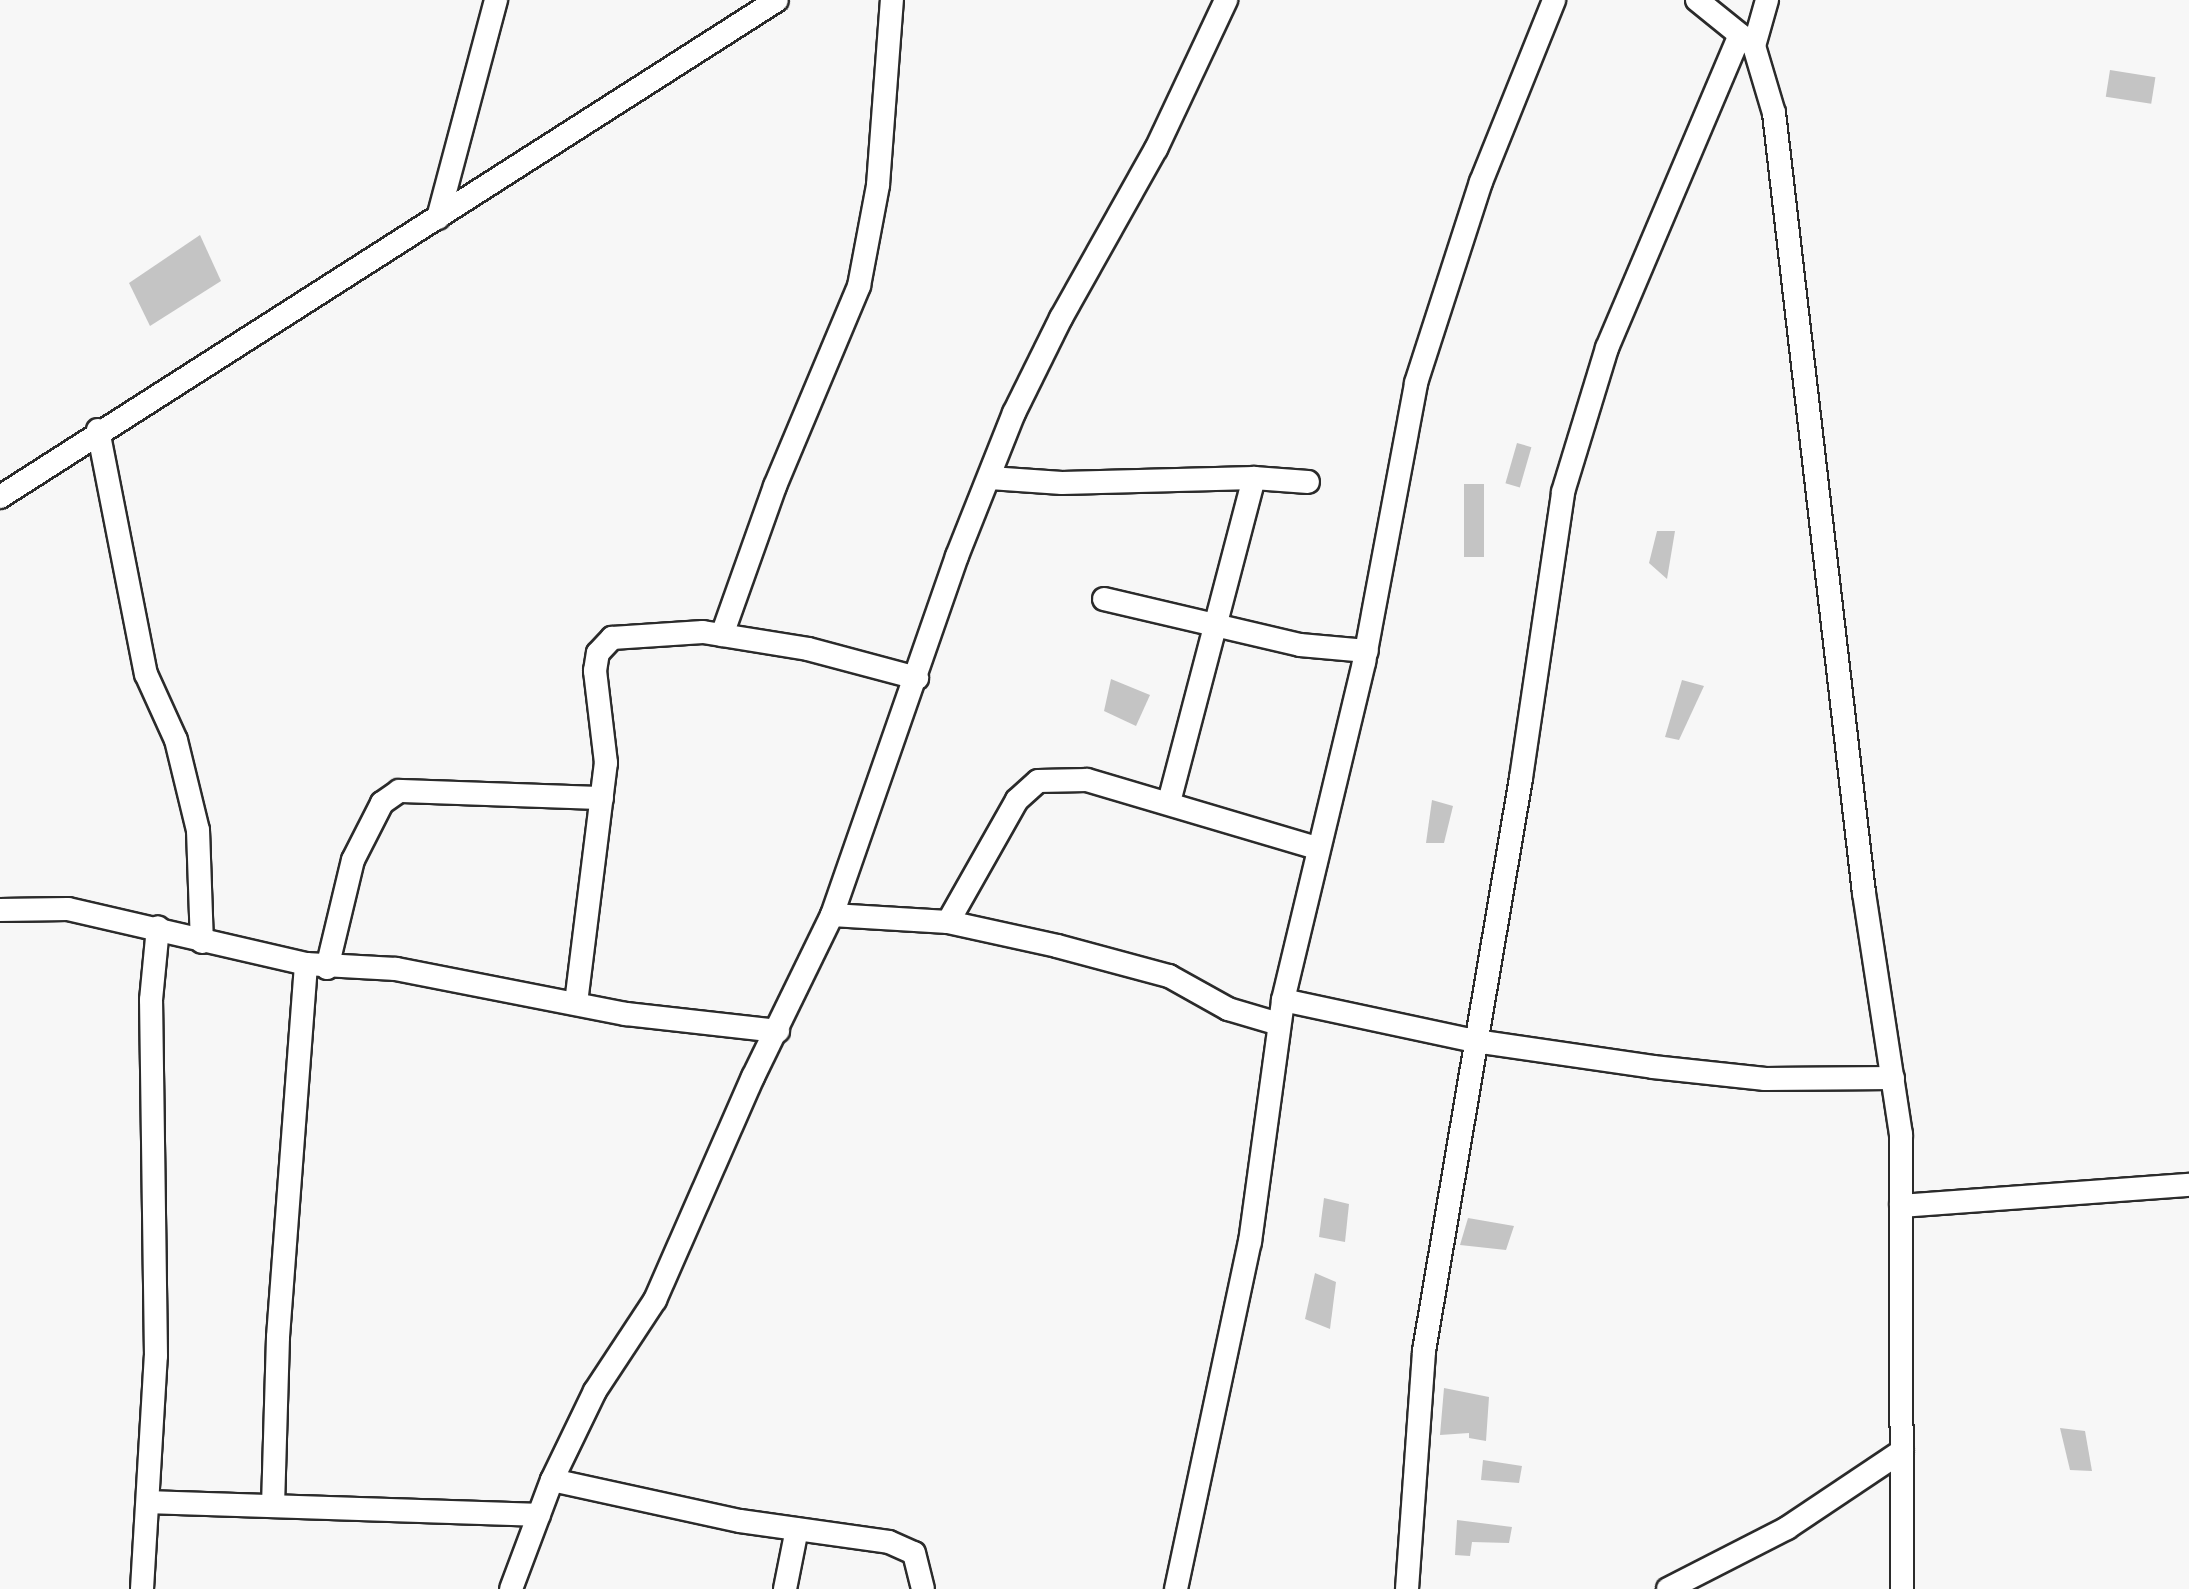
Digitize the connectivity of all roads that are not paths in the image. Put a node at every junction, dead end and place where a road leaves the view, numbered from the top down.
1 (496, 0) edge
2 (777, 0) edge
3 (892, 0) edge
4 (1226, 0) edge
5 (1554, 0) edge
6 (1697, 0) edge
7 (1767, 0) edge
8 (1747, 40) junction
9 (438, 218) junction
10 (98, 430) junction
11 (990, 478) junction
12 (1254, 478) junction
13 (1308, 482) dead end
14 (0, 497) edge
15 (1104, 599) dead end
16 (1217, 628) junction
17 (722, 635) junction
18 (1367, 651) junction
19 (917, 678) junction
20 (602, 798) junction
21 (1169, 802) junction
22 (1316, 848) junction
23 (0, 910) edge
24 (832, 915) junction
25 (948, 922) junction
26 (158, 927) junction
27 (202, 942) junction
28 (317, 966) junction
29 (1283, 1000) junction
30 (576, 1003) junction
31 (1279, 1024) junction
32 (778, 1031) junction
33 (1475, 1041) junction
34 (1893, 1078) junction
35 (2189, 1185) edge
36 (1901, 1206) junction
37 (1902, 1451) junction
38 (552, 1480) junction
39 (149, 1502) junction
40 (273, 1506) junction
41 (539, 1515) junction
42 (797, 1529) junction
43 (142, 1589) edge
44 (511, 1589) edge
45 (785, 1589) edge
46 (923, 1589) edge
47 (1176, 1589) edge
48 (1407, 1589) edge
49 (1668, 1589) edge
50 (1902, 1589) edge

1 - 9 street
2 - 9 street
3 - 17 street
4 - 11 street
5 - 18 street
6 - 8 street
7 - 8 street
8 - 33 street
8 - 34 street
9 - 10 street
10 - 14 street
10 - 27 street
11 - 12 street
11 - 19 street
12 - 13 street
12 - 16 street
15 - 16 street
16 - 18 street
16 - 21 street
17 - 19 street
17 - 20 street
18 - 22 street
19 - 24 street
20 - 28 street
20 - 30 street
21 - 22 street
21 - 25 street
22 - 29 street
23 - 26 street
24 - 25 street
24 - 32 street
25 - 31 street
26 - 27 street
26 - 39 street
27 - 28 street
28 - 30 street
28 - 40 street
29 - 31 street
29 - 33 street
30 - 32 street
31 - 47 street
32 - 38 street
33 - 34 street
33 - 48 street
34 - 36 street
35 - 36 street
36 - 37 street
37 - 49 street
37 - 50 street
38 - 41 street
38 - 42 street
39 - 40 street
39 - 43 street
40 - 41 street
41 - 44 street
42 - 45 street
42 - 46 street

